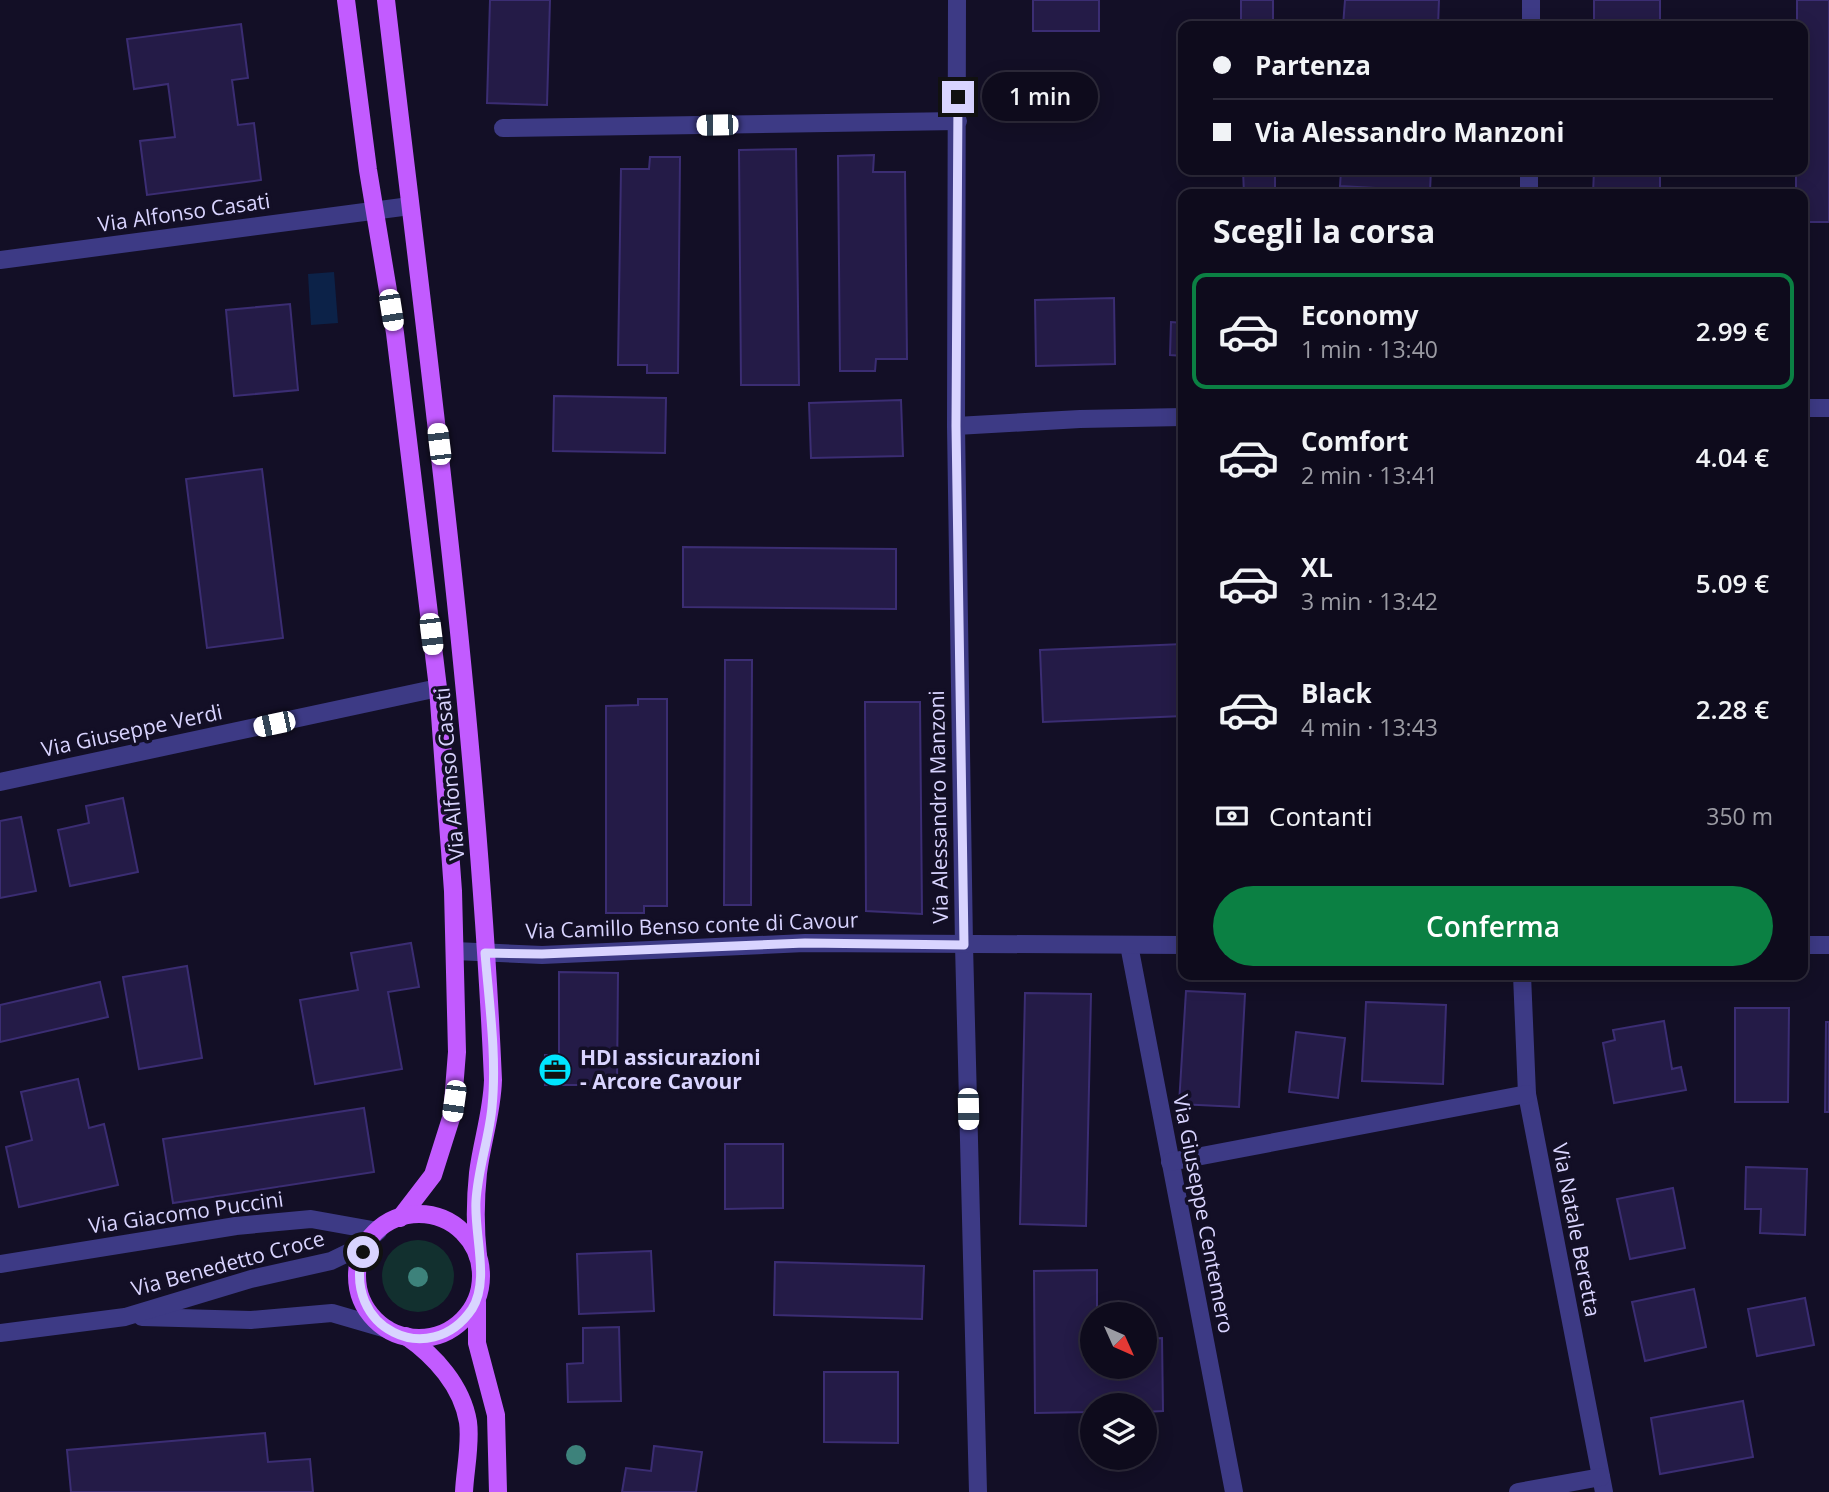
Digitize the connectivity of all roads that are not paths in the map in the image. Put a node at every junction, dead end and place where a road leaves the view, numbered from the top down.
1 (346, 0) edge
2 (386, 0) edge
3 (957, 0) edge
4 (1531, 0) edge
5 (1531, 21) edge
6 (958, 121) junction
7 (503, 128) dead end
8 (410, 206) junction
9 (375, 211) junction
10 (0, 260) edge
11 (1808, 408) edge
12 (1829, 408) edge
13 (1178, 417) edge
14 (956, 426) junction
15 (438, 688) junction
16 (0, 782) edge
17 (964, 945) junction
18 (1129, 945) junction
19 (1178, 945) edge
20 (1808, 945) edge
21 (1829, 945) edge
22 (455, 951) junction
23 (485, 953) junction
24 (1522, 980) edge
25 (1527, 1094) junction
26 (1170, 1162) junction
27 (400, 1218) junction
28 (378, 1231) junction
29 (478, 1256) junction
30 (0, 1264) edge
31 (478, 1297) junction
32 (125, 1317) junction
33 (387, 1329) junction
34 (0, 1333) edge
35 (406, 1336) junction
36 (1602, 1484) edge
37 (464, 1492) edge
38 (498, 1492) edge
39 (978, 1492) edge
40 (1234, 1492) edge
41 (1518, 1492) edge

1 - 9 main road, Via Alfonso Casati
2 - 8 main road, Via Alfonso Casati
3 - 6 street, Via Alessandro Manzoni
4 - 5 street
6 - 7 street
6 - 14 street, Via Alessandro Manzoni
8 - 9 street, Via Alfonso Casati
8 - 23 main road, Via Alfonso Casati
9 - 10 street, Via Alfonso Casati
9 - 15 main road, Via Alfonso Casati
11 - 12 street
13 - 14 street
14 - 17 street, Via Alessandro Manzoni
15 - 16 street, Via Giuseppe Verdi
15 - 22 main road, Via Alfonso Casati
17 - 18 street, Via Camillo Benso conte di Cavour
17 - 23 street, Via Camillo Benso conte di Cavour
17 - 39 street, Via Alessandro Manzoni
18 - 19 street, Via Camillo Benso conte di Cavour
18 - 26 street, Via Giuseppe Centemero
20 - 21 street
22 - 23 street, Via Camillo Benso conte di Cavour
22 - 27 main road, Via Alfonso Casati
23 - 29 main road, Via Alfonso Casati
24 - 25 street, Via Natale Beretta
25 - 26 street
25 - 36 street, Via Natale Beretta
26 - 40 street, Via Giuseppe Centemero
27 - 28 main road
27 - 29 main road
28 - 30 street, Via Giacomo Puccini
28 - 32 street, Via Benedetto Croce
28 - 33 main road
29 - 31 main road
31 - 35 main road
31 - 38 main road
32 - 33 street, Via Benedetto Croce
32 - 34 street, Via Benedetto Croce
33 - 35 main road
35 - 37 main road
36 - 41 street

